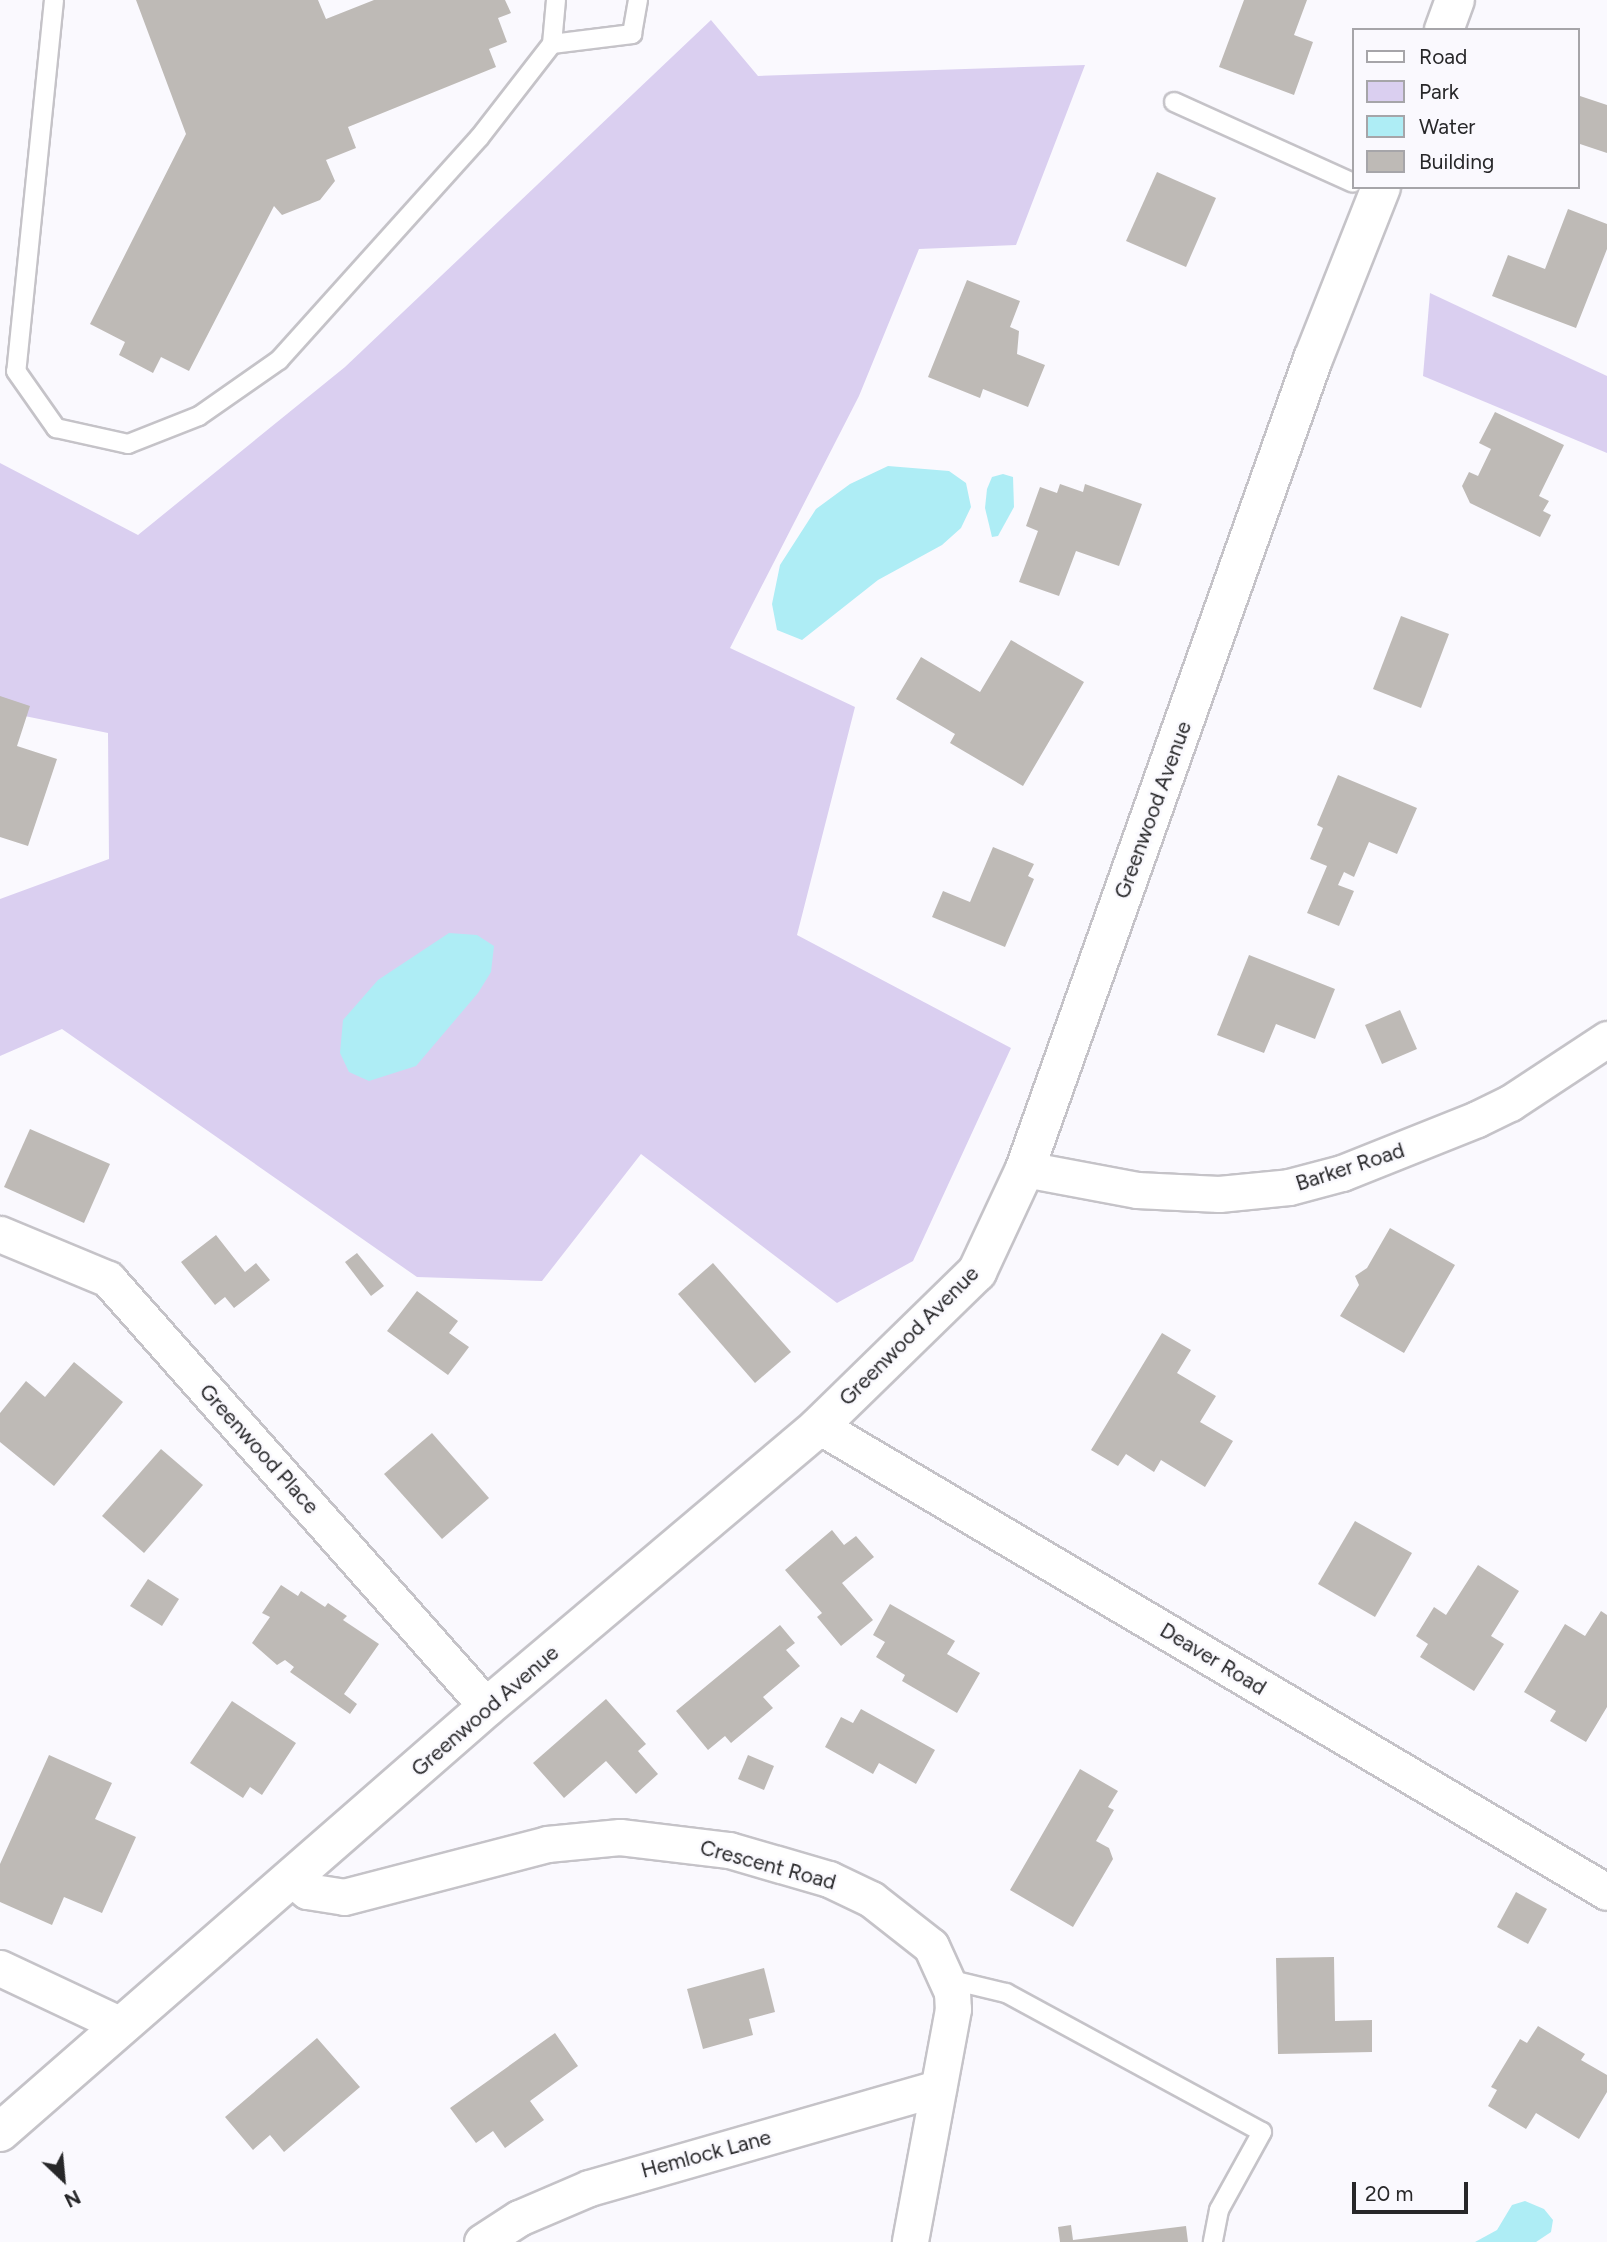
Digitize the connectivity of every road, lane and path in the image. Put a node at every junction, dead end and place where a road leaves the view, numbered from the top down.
1 (54, 0) edge
2 (556, 0) edge
3 (638, 0) edge
4 (1455, 0) edge
5 (1445, 28) edge
6 (552, 44) junction
7 (1174, 102) dead end
8 (1352, 181) edge
9 (1369, 189) edge
10 (1607, 1039) edge
11 (1025, 1169) junction
12 (0, 1234) edge
13 (819, 1426) junction
14 (487, 1707) junction
15 (293, 1880) junction
16 (1607, 1892) edge
17 (0, 1968) edge
18 (948, 1979) junction
19 (121, 2025) junction
20 (938, 2088) junction
21 (0, 2132) edge
22 (482, 2242) edge
23 (910, 2242) edge
24 (1213, 2242) edge

1 - 6 lane
2 - 6 lane
3 - 6 lane
4 - 5 main road
7 - 8 lane
9 - 11 main road, Greenwood Avenue
10 - 11 street, Barker Road
11 - 13 main road, Greenwood Avenue
12 - 14 street, Greenwood Place
13 - 14 main road, Greenwood Avenue
13 - 16 street, Deaver Road
14 - 15 main road, Greenwood Avenue
15 - 18 street, Crescent Road
15 - 19 main road, Greenwood Avenue
17 - 19 street
18 - 20 street, Crescent Road
18 - 24 lane
19 - 21 main road, Greenwood Avenue
20 - 22 street, Hemlock Lane
20 - 23 street, Crescent Road

